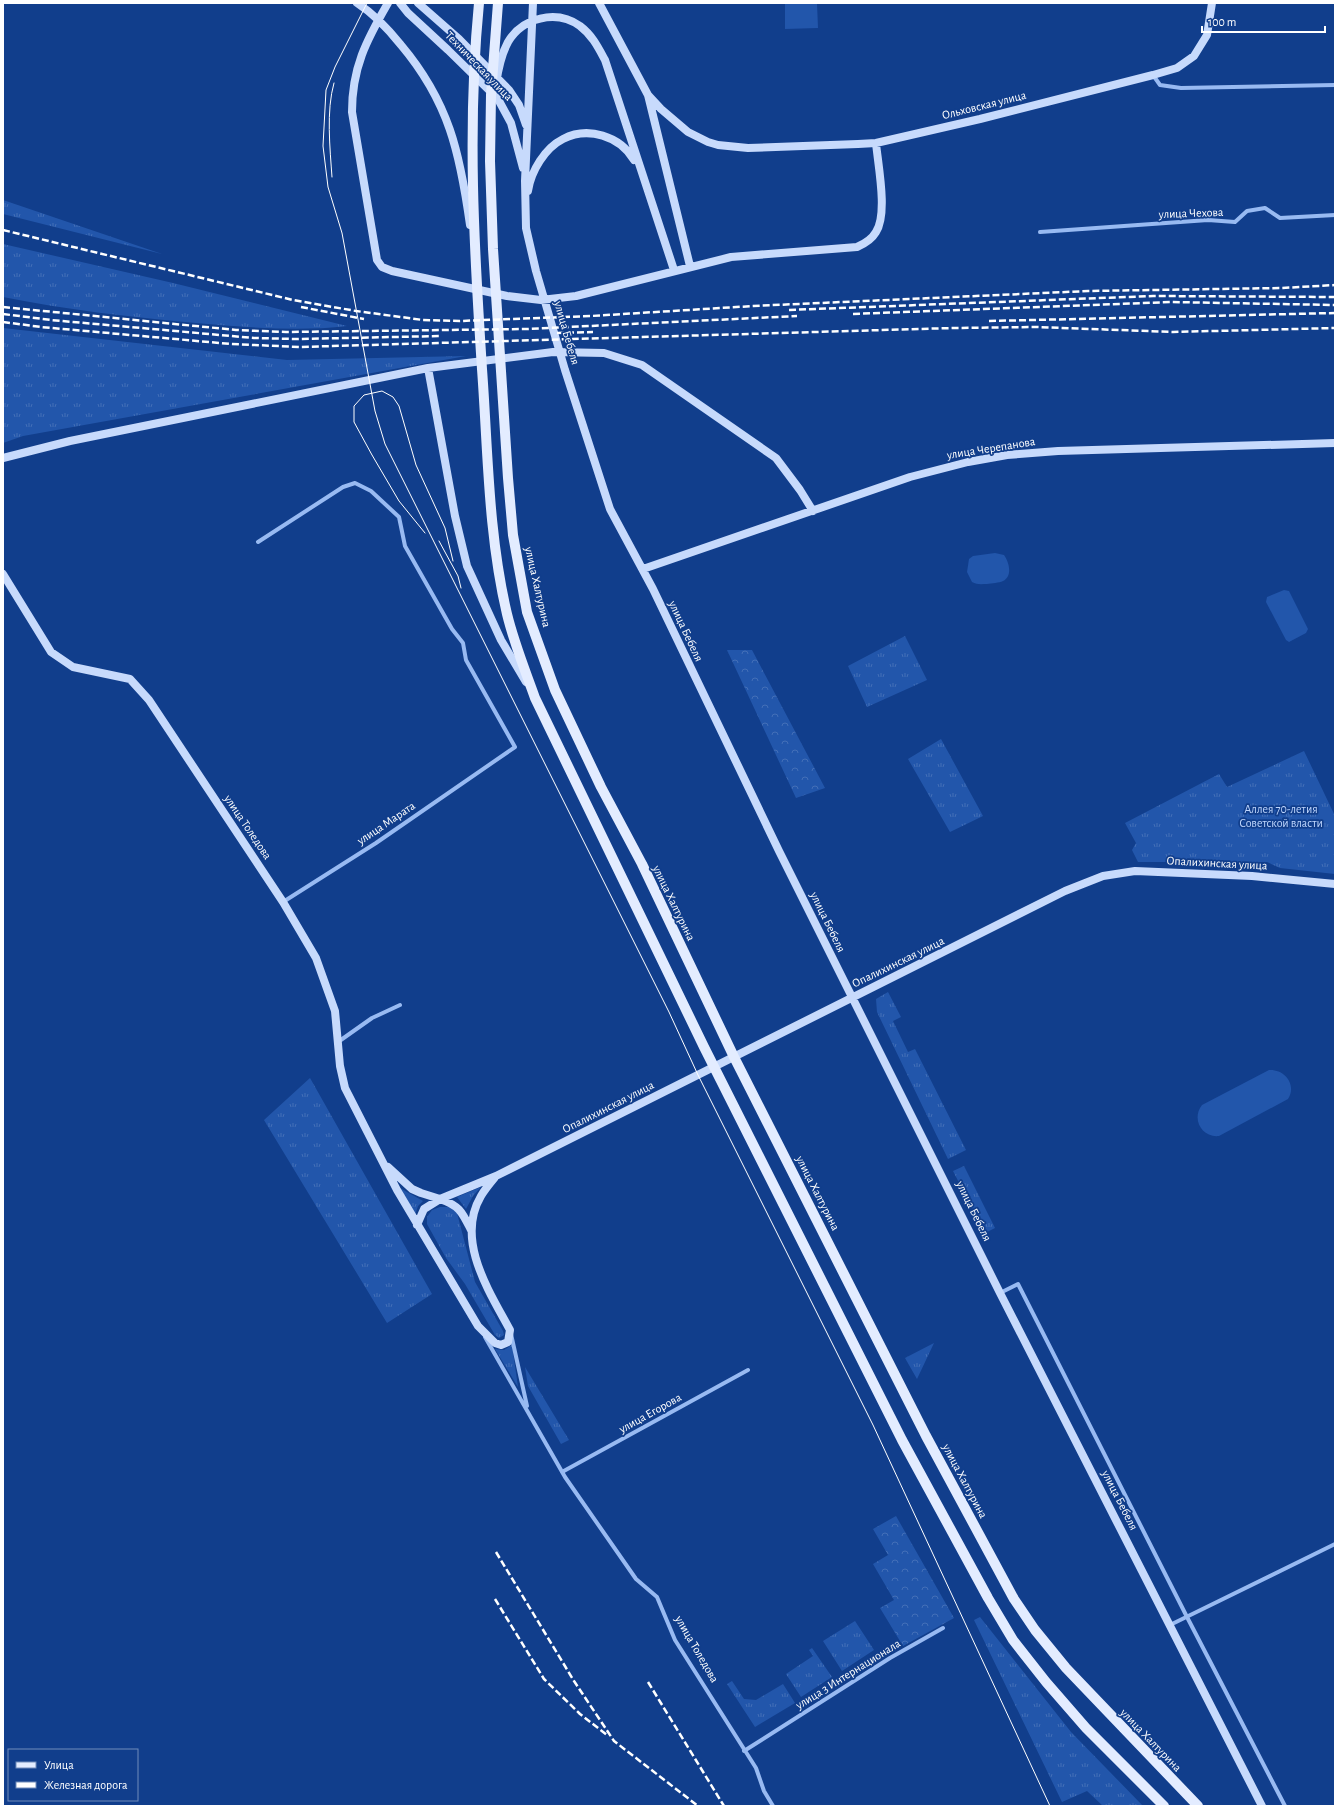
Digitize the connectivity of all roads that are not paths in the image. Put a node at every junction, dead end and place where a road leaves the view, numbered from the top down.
1 (357, 3) edge
2 (388, 3) edge
3 (400, 3) edge
4 (418, 3) edge
5 (479, 3) edge
6 (498, 3) edge
7 (533, 3) edge
8 (599, 3) edge
9 (1212, 3) edge
10 (1153, 75) junction
11 (1335, 85) edge
12 (648, 95) junction
13 (490, 124) junction
14 (528, 140) junction
15 (876, 143) junction
16 (642, 173) junction
17 (525, 181) junction
18 (525, 210) junction
19 (1335, 215) edge
20 (1040, 232) dead end
21 (474, 250) junction
22 (690, 266) junction
23 (674, 270) junction
24 (428, 368) junction
25 (1335, 443) edge
26 (3, 458) edge
27 (813, 511) junction
28 (258, 542) dead end
29 (643, 570) junction
30 (3, 574) edge
31 (535, 698) junction
32 (1335, 884) edge
33 (283, 902) junction
34 (852, 998) junction
35 (400, 1005) dead end
36 (338, 1042) junction
37 (734, 1057) junction
38 (714, 1067) junction
39 (384, 1164) junction
40 (496, 1176) junction
41 (440, 1198) junction
42 (418, 1224) junction
43 (471, 1230) junction
44 (1000, 1293) junction
45 (478, 1326) junction
46 (510, 1330) junction
47 (748, 1370) dead end
48 (528, 1410) junction
49 (562, 1472) junction
50 (1335, 1544) edge
51 (1187, 1617) junction
52 (1170, 1625) junction
53 (943, 1628) dead end
54 (744, 1751) junction
55 (772, 1806) edge
56 (1164, 1806) edge
57 (1198, 1806) edge
58 (1262, 1806) edge
59 (1285, 1806) edge

1 - 21 main road
2 - 23 main road
3 - 17 main road, Техническая улица
4 - 14 main road, Техническая улица
5 - 21 main road
6 - 13 main road, улица Халтурина
7 - 14 main road, улица Бебеля
8 - 12 main road
9 - 10 main road, Ольховская улица
10 - 11 street
10 - 15 main road, Ольховская улица
12 - 15 main road, Ольховская улица
12 - 22 main road
13 - 16 main road
13 - 37 main road, улица Халтурина
14 - 17 main road, улица Бебеля
15 - 22 main road
16 - 18 main road
16 - 23 main road
17 - 18 main road, улица Бебеля
18 - 29 main road, улица Бебеля
19 - 20 street, улица Чехова
21 - 31 main road
22 - 23 main road
24 - 26 main road
24 - 27 main road
24 - 31 main road
25 - 27 main road, улица Черепанова
27 - 29 main road, улица Черепанова
28 - 33 street, улица Марата
29 - 34 main road, улица Бебеля
30 - 33 main road, улица Толедова
31 - 38 main road
32 - 34 main road, Опалихинская улица
33 - 36 main road, улица Толедова
34 - 37 main road, Опалихинская улица
34 - 44 main road, улица Бебеля
35 - 36 street
36 - 39 main road, улица Толедова
37 - 38 main road, Опалихинская улица
37 - 57 main road, улица Халтурина
38 - 40 main road, Опалихинская улица
38 - 56 main road
39 - 41 main road
39 - 42 main road, улица Толедова
40 - 41 main road, Опалихинская улица
40 - 43 main road
41 - 42 main road, Опалихинская улица
41 - 43 main road
42 - 45 main road, улица Толедова
43 - 46 main road
44 - 51 street
44 - 52 main road, улица Бебеля
45 - 46 main road, улица Толедова
45 - 48 street
46 - 48 street
47 - 49 street, улица Егорова
48 - 49 street, улица Толедова
49 - 54 street, улица Толедова
50 - 51 street
51 - 52 street
51 - 59 street
52 - 58 main road, улица Бебеля
53 - 54 street, улица 3 Интернационала
54 - 55 street, улица Толедова

